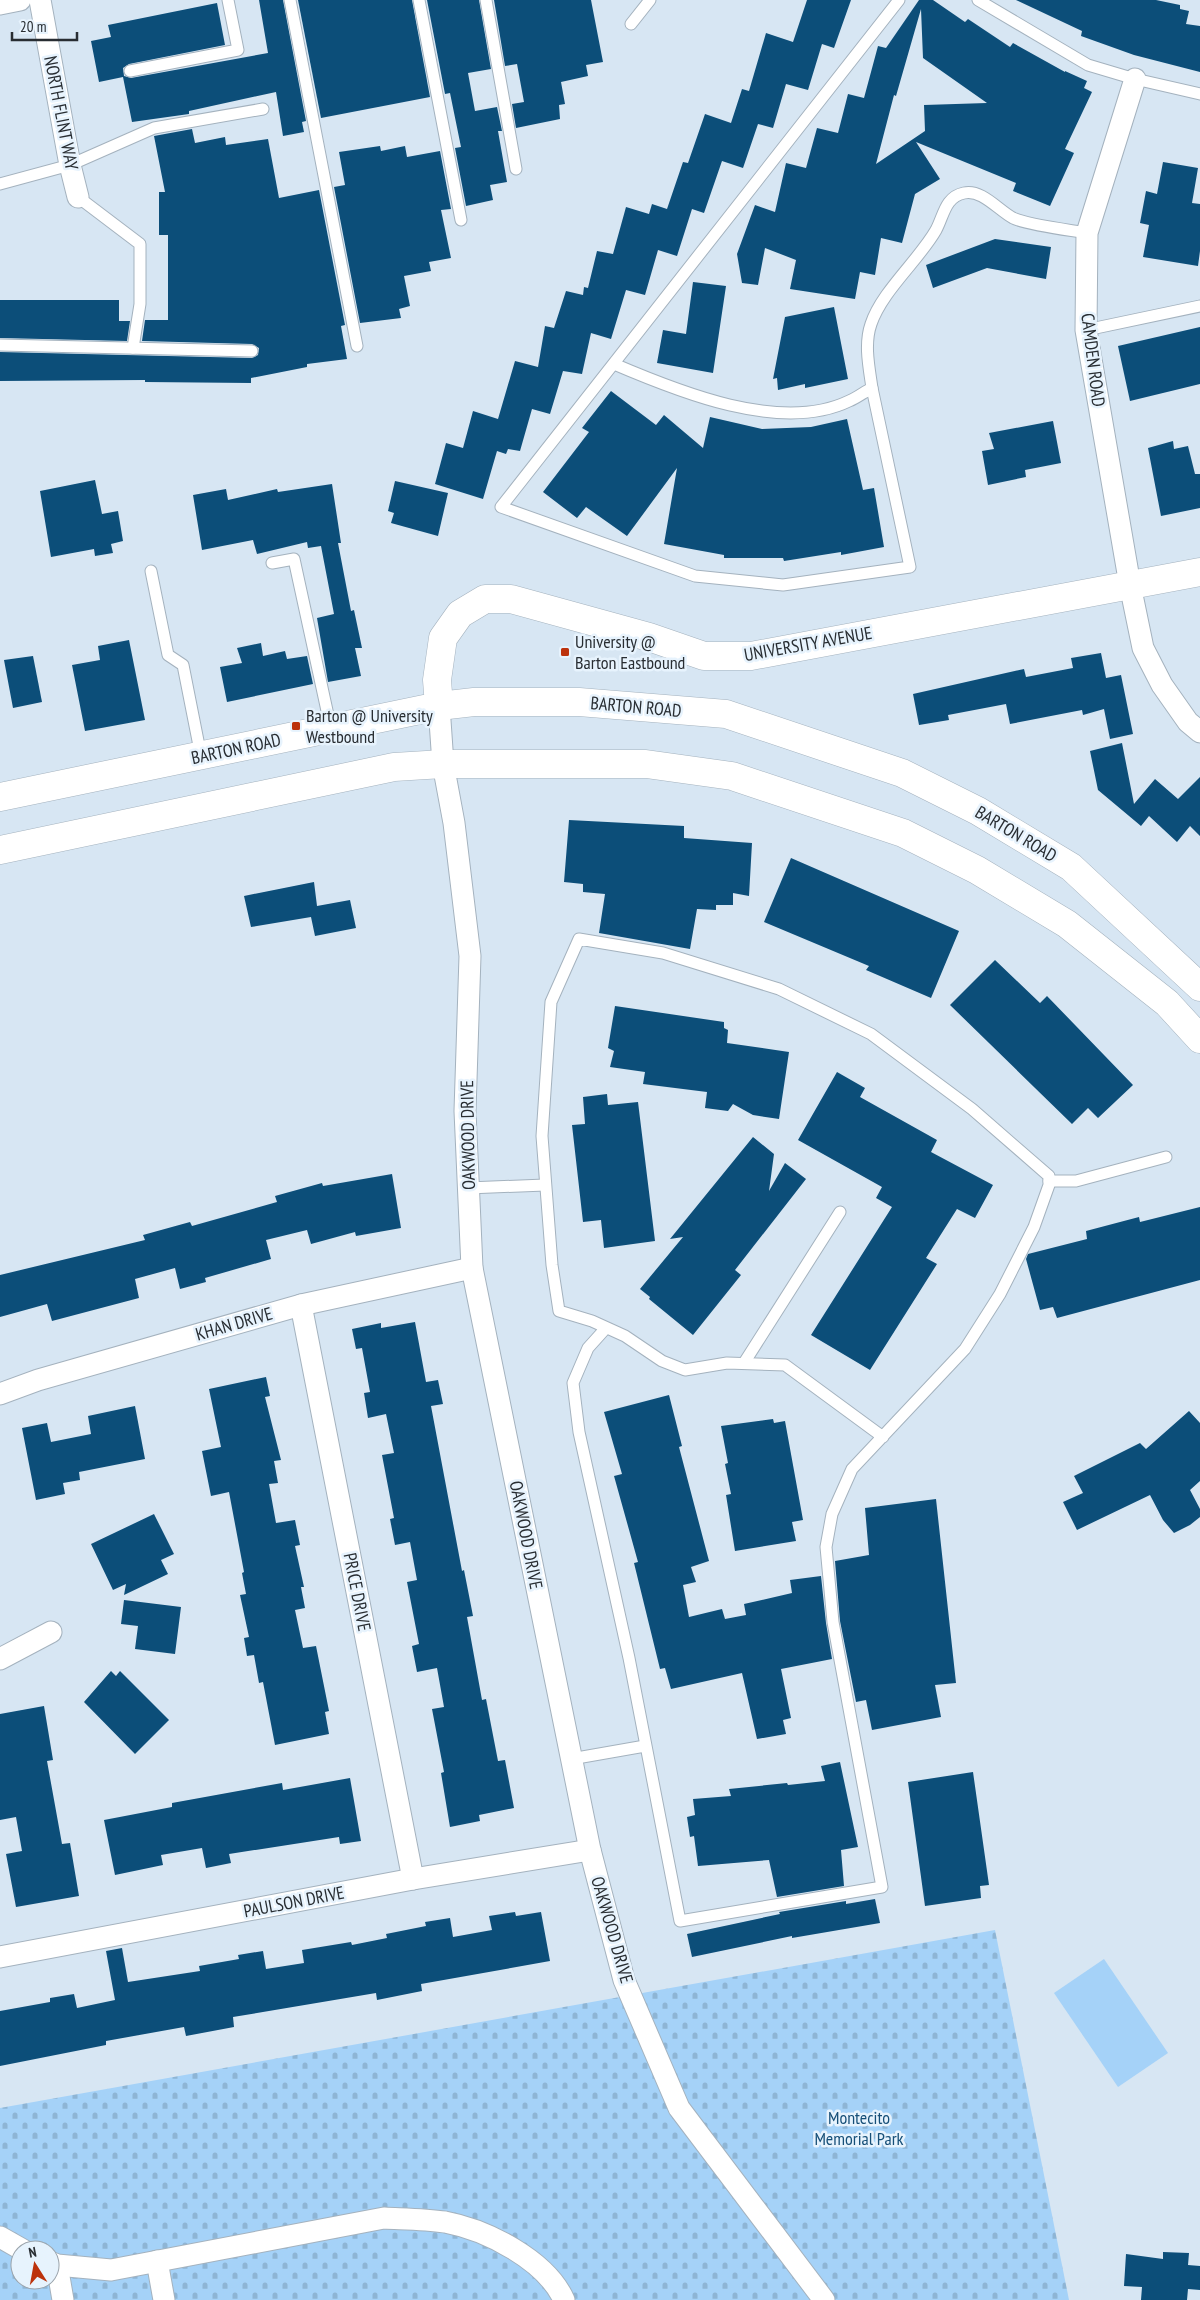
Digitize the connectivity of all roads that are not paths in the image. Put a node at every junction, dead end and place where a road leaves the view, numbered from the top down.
1 (20, 0) edge
2 (40, 0) edge
3 (228, 0) edge
4 (290, 0) edge
5 (419, 0) edge
6 (486, 0) edge
7 (650, 0) edge
8 (900, 0) edge
9 (978, 0) edge
10 (0, 4) edge
11 (631, 24) dead end
12 (130, 71) dead end
13 (1134, 79) junction
14 (1200, 94) edge
15 (263, 109) dead end
16 (70, 165) junction
17 (516, 169) dead end
18 (0, 184) edge
19 (78, 197) joint
20 (461, 220) dead end
21 (1088, 233) junction
22 (1200, 306) edge
23 (1086, 330) junction
24 (0, 345) edge
25 (357, 346) dead end
26 (133, 348) junction
27 (252, 351) dead end
28 (614, 364) junction
29 (872, 388) junction
30 (272, 564) dead end
31 (152, 571) dead end
32 (1200, 572) edge
33 (1130, 585) junction
34 (439, 706) junction
35 (331, 729) junction
36 (1200, 732) edge
37 (201, 756) junction
38 (443, 764) junction
39 (0, 797) edge
40 (0, 850) edge
41 (1200, 987) edge
42 (1200, 1039) edge
43 (1166, 1157) dead end
44 (1049, 1181) junction
45 (546, 1185) junction
46 (468, 1188) junction
47 (840, 1212) dead end
48 (472, 1268) junction
49 (300, 1305) junction
50 (606, 1328) junction
51 (744, 1364) junction
52 (0, 1394) edge
53 (883, 1437) junction
54 (51, 1632) dead end
55 (0, 1659) edge
56 (645, 1746) junction
57 (571, 1759) junction
58 (590, 1850) junction
59 (413, 1879) junction
60 (0, 1957) edge
61 (157, 2261) junction
62 (60, 2265) edge
63 (60, 2287) edge
64 (64, 2300) edge
65 (164, 2300) edge
66 (564, 2300) edge
67 (824, 2300) edge

1 - 10 street
2 - 16 street, NORTH FLINT WAY
3 - 12 lane
4 - 25 lane
5 - 20 lane
6 - 17 lane
7 - 11 lane
8 - 28 lane
9 - 13 lane
13 - 14 lane
13 - 21 street, CAMDEN ROAD
15 - 16 lane
16 - 18 lane
16 - 19 street, NORTH FLINT WAY
19 - 26 lane
21 - 23 street, CAMDEN ROAD
21 - 29 lane
22 - 23 lane
23 - 33 street, CAMDEN ROAD
24 - 26 lane
26 - 27 lane
28 - 29 lane
28 - 29 lane
30 - 35 lane
31 - 37 lane
32 - 33 main road, UNIVERSITY AVENUE
33 - 34 main road, UNIVERSITY AVENUE
33 - 36 street, CAMDEN ROAD
34 - 35 main road, BARTON ROAD
34 - 38 street, OAKWOOD DRIVE
34 - 41 main road, BARTON ROAD
35 - 37 main road, BARTON ROAD
37 - 39 main road, BARTON ROAD
38 - 40 main road
38 - 42 main road
38 - 46 street, OAKWOOD DRIVE
43 - 44 lane
44 - 45 lane
44 - 53 lane
45 - 46 lane
45 - 50 lane
46 - 48 street, OAKWOOD DRIVE
47 - 51 lane
48 - 49 street, KHAN DRIVE
48 - 57 street, OAKWOOD DRIVE
49 - 52 street, KHAN DRIVE
49 - 59 street, PRICE DRIVE
50 - 51 lane
50 - 56 lane
51 - 53 lane
53 - 56 lane
54 - 55 street
56 - 57 lane
57 - 58 street, OAKWOOD DRIVE
58 - 59 street, PAULSON DRIVE
58 - 67 street, OAKWOOD DRIVE
59 - 60 street, PAULSON DRIVE
61 - 62 street
61 - 65 street
61 - 66 street
63 - 64 street

